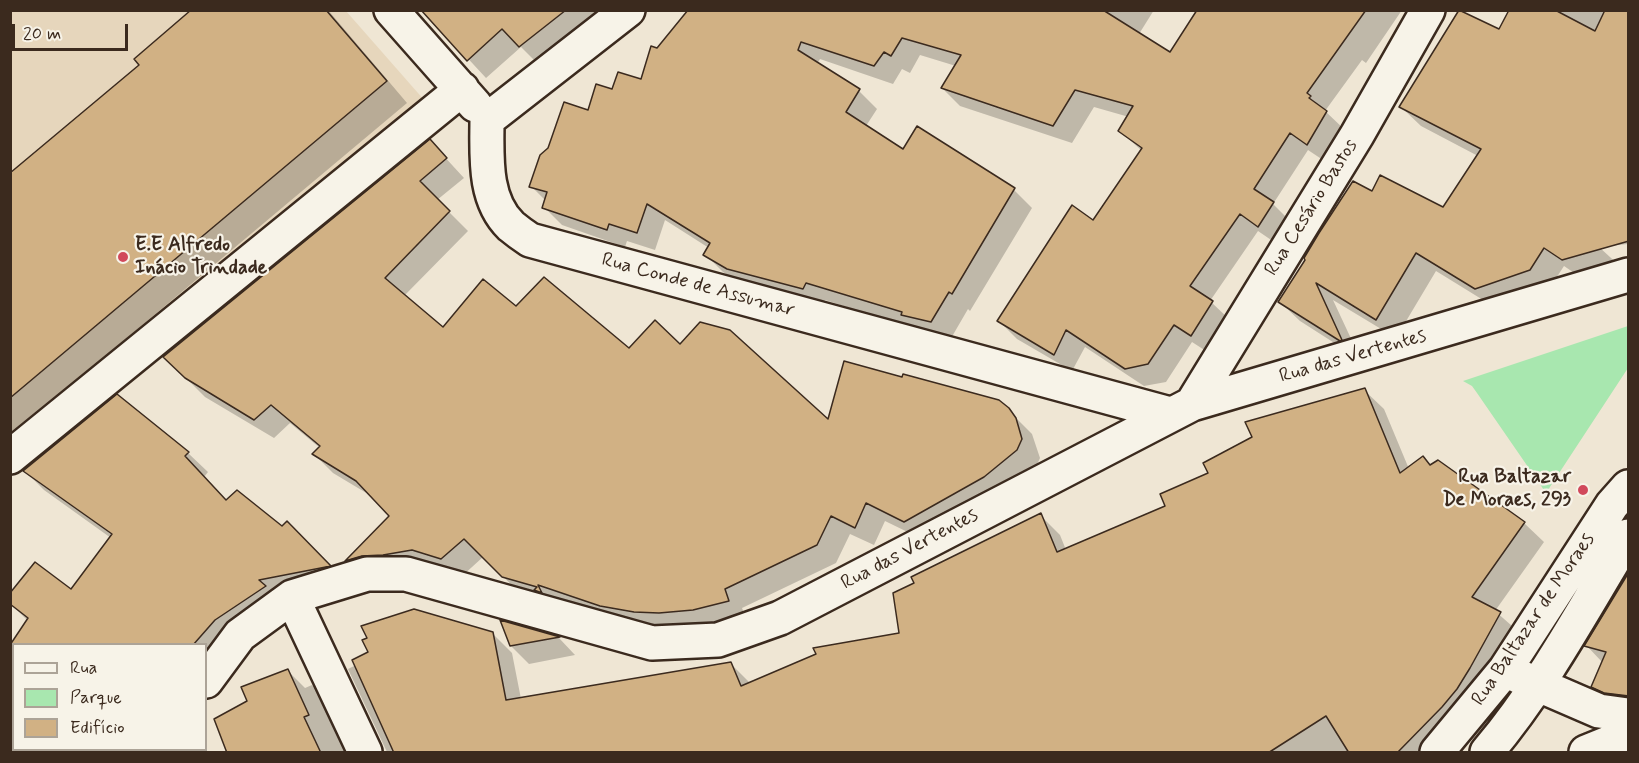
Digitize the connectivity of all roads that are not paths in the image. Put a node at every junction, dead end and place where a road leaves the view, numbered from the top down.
1 (391, 10) edge
2 (628, 10) edge
3 (1428, 10) edge
4 (462, 89) junction
5 (487, 120) junction
6 (1629, 275) edge
7 (1181, 409) junction
8 (10, 457) edge
9 (1629, 487) edge
10 (1629, 536) edge
11 (292, 597) junction
12 (1505, 670) junction
13 (207, 680) edge
14 (1537, 685) junction
15 (1629, 715) edge
16 (1629, 735) edge
17 (365, 753) edge
18 (1437, 753) edge
19 (1487, 753) edge
20 (1586, 753) edge

1 - 4 street
2 - 5 street
3 - 7 street, Rua Cesário Bastos
4 - 5 street
4 - 8 street
5 - 7 street, Rua Conde de Assumar
6 - 7 street, Rua das Vertentes
7 - 11 street, Rua das Vertentes
9 - 12 street, Rua Baltazar de Moraes
10 - 14 street, Rua Baltazar de Moraes
11 - 13 street, Rua das Vertentes
11 - 17 street
12 - 14 street
12 - 18 street, Rua Baltazar de Moraes
14 - 15 street
14 - 19 street, Rua Baltazar de Moraes
16 - 20 street

